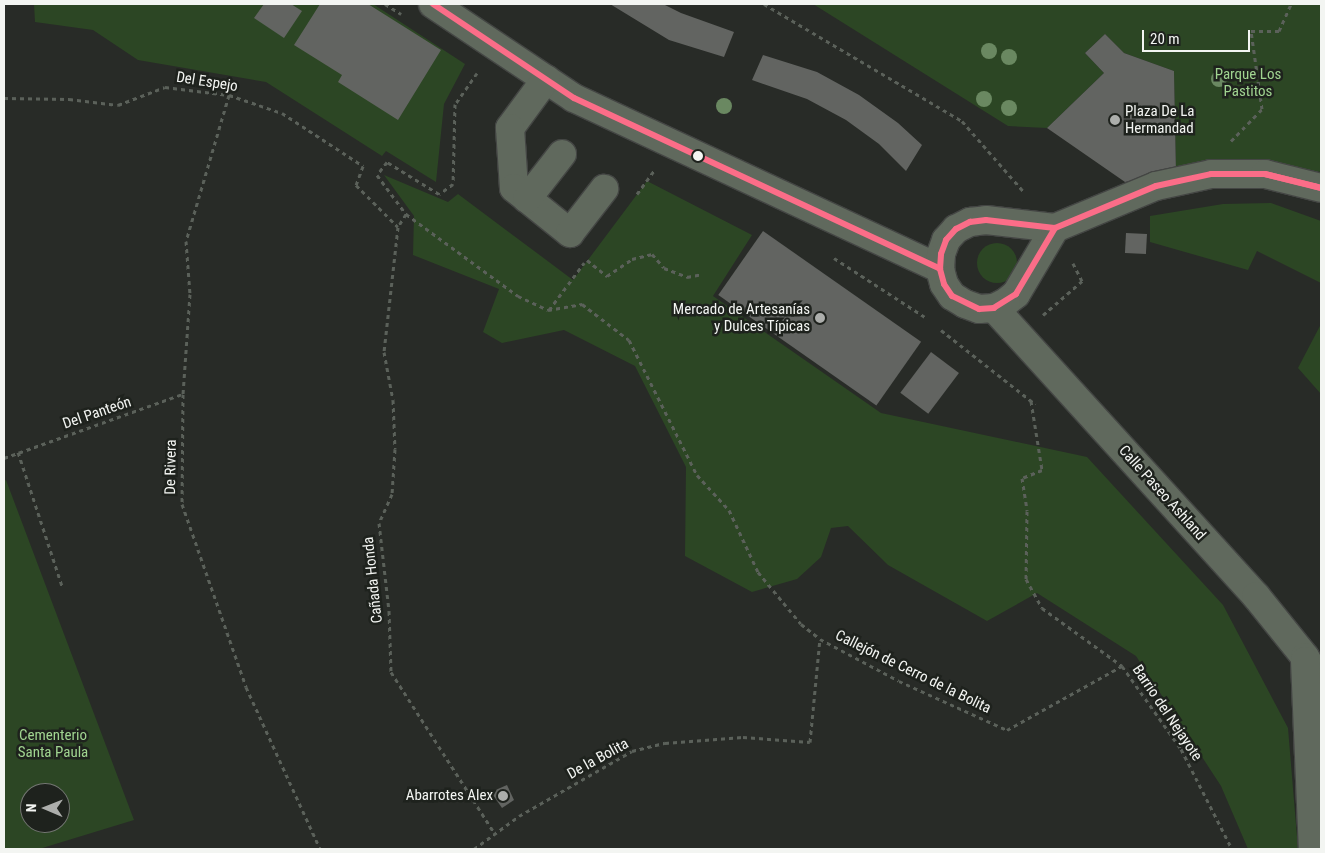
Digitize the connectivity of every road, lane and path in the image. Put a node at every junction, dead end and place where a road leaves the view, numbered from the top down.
1 (433, 4) edge
2 (764, 4) edge
3 (1291, 4) edge
4 (482, 67) dead end
5 (546, 79) junction
6 (229, 95) junction
7 (4, 98) edge
8 (1229, 143) dead end
9 (562, 154) dead end
10 (1321, 188) edge
11 (604, 189) dead end
12 (1024, 192) dead end
13 (527, 199) junction
14 (406, 214) junction
15 (398, 227) junction
16 (1055, 228) junction
17 (586, 260) dead end
18 (940, 270) junction
19 (703, 274) dead end
20 (994, 308) junction
21 (183, 394) junction
22 (1031, 402) dead end
23 (18, 452) junction
24 (4, 458) edge
25 (62, 586) dead end
26 (820, 638) junction
27 (1305, 657) junction
28 (1122, 666) junction
29 (1321, 685) edge
30 (495, 834) junction
31 (320, 849) edge
32 (474, 849) edge
33 (1232, 849) edge
34 (1313, 849) edge

1 - 5 street
2 - 12 path
3 - 8 path
4 - 14 path, Callejón de Cerro de la Bolita
5 - 13 street
5 - 18 street
6 - 7 path, Del Espejo
6 - 15 path, Del Espejo
6 - 21 path, De Rivera
9 - 13 street
10 - 16 street
11 - 13 street
14 - 15 path
14 - 26 path, Callejón de Cerro de la Bolita
15 - 30 path, Cañada Honda
16 - 18 street
16 - 20 street
17 - 19 path
18 - 20 street
20 - 27 street, Calle Paseo Ashland
21 - 23 path, Del Panteón
21 - 31 path, De Rivera
22 - 28 path, Barrio del Nejayote
23 - 24 path, Del Panteón
23 - 25 path
26 - 28 path, Callejón de Cerro de la Bolita
26 - 30 path, De la Bolita
27 - 29 street, Calle Paseo Ashland
27 - 34 street
28 - 33 path, Barrio del Nejayote
30 - 32 path, De la Bolita

